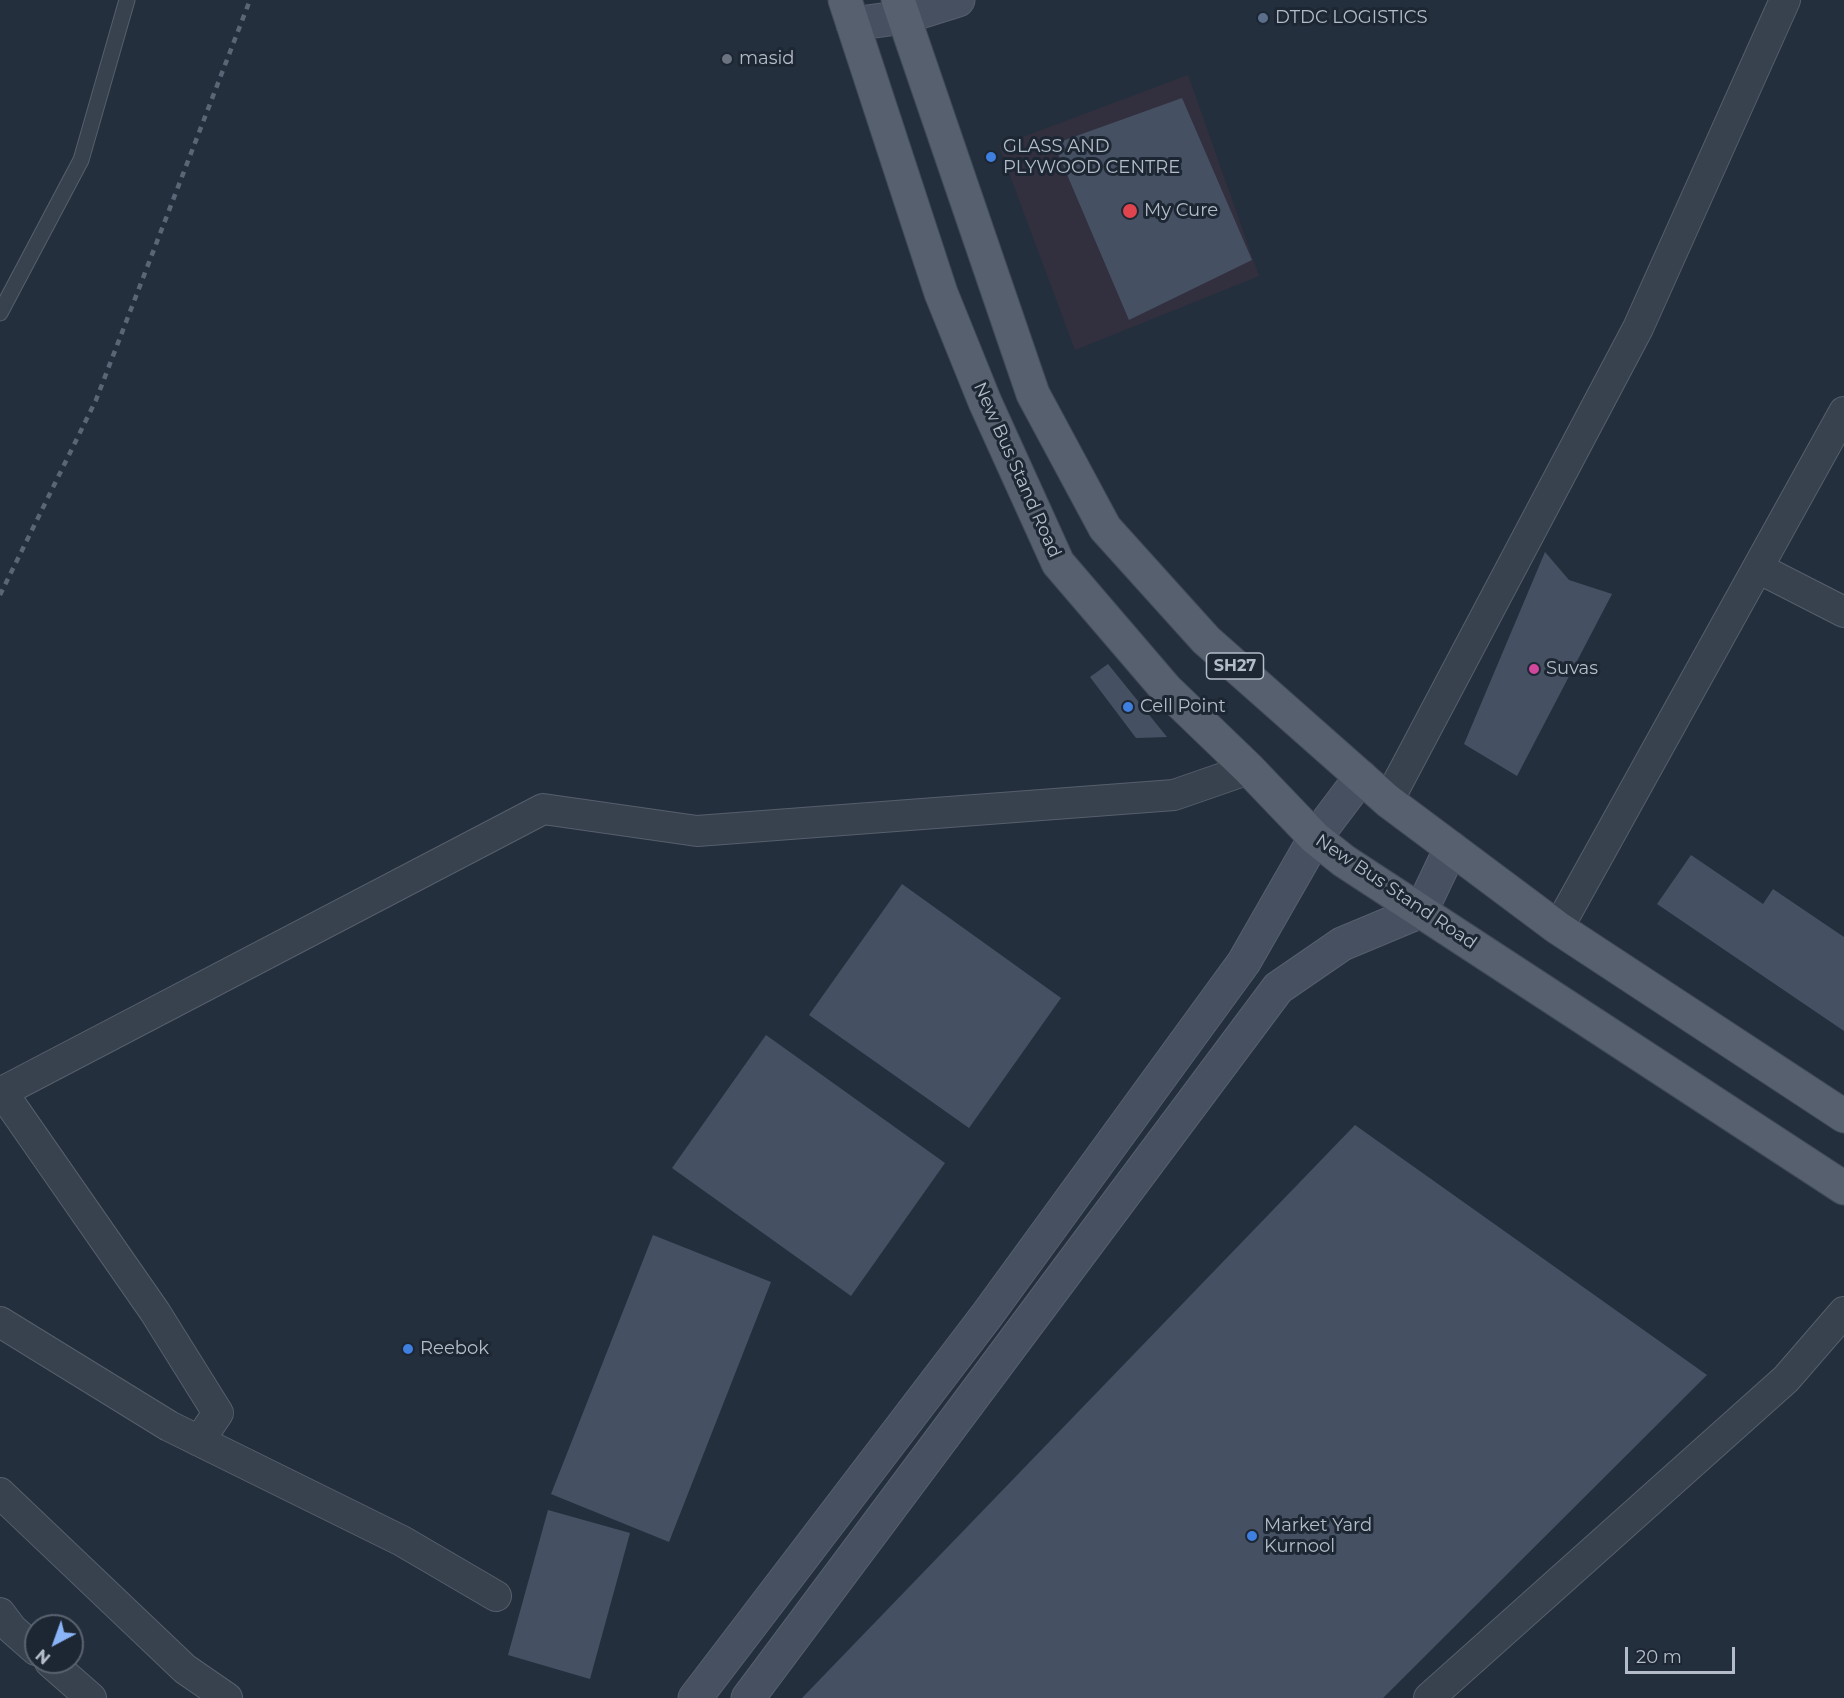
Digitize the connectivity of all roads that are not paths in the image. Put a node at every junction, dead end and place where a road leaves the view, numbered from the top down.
1 (126, 0) edge
2 (958, 0) edge
3 (1785, 0) edge
4 (901, 9) edge
5 (849, 12) edge
6 (0, 313) edge
7 (1844, 412) edge
8 (1758, 568) junction
9 (1844, 612) edge
10 (1249, 769) junction
11 (1360, 777) junction
12 (1388, 801) junction
13 (1315, 838) junction
14 (1451, 848) junction
15 (1421, 911) junction
16 (1558, 928) junction
17 (1, 1093) edge
18 (1844, 1116) edge
19 (1844, 1188) edge
20 (1844, 1312) edge
21 (0, 1322) edge
22 (199, 1441) junction
23 (0, 1493) edge
24 (496, 1596) dead end
25 (0, 1613) edge
26 (24, 1640) edge
27 (64, 1674) edge
28 (91, 1698) edge
29 (227, 1698) edge
30 (695, 1698) edge
31 (748, 1698) edge
32 (1429, 1698) edge

1 - 6 lane
2 - 4 main road
3 - 12 street
4 - 5 main road
4 - 11 main road, SH27
5 - 10 main road, New Bus Stand Road
7 - 8 street
8 - 9 street
8 - 16 street
10 - 13 main road, New Bus Stand Road
10 - 17 street
11 - 12 main road, SH27
11 - 13 main road
12 - 14 main road, SH27
13 - 15 main road, New Bus Stand Road
13 - 30 main road
14 - 15 main road
14 - 16 main road, SH27
15 - 19 main road, New Bus Stand Road
15 - 31 main road
16 - 18 main road, SH27
17 - 22 street
20 - 32 street
21 - 22 street
22 - 24 street
23 - 29 street
25 - 26 street
27 - 28 street

